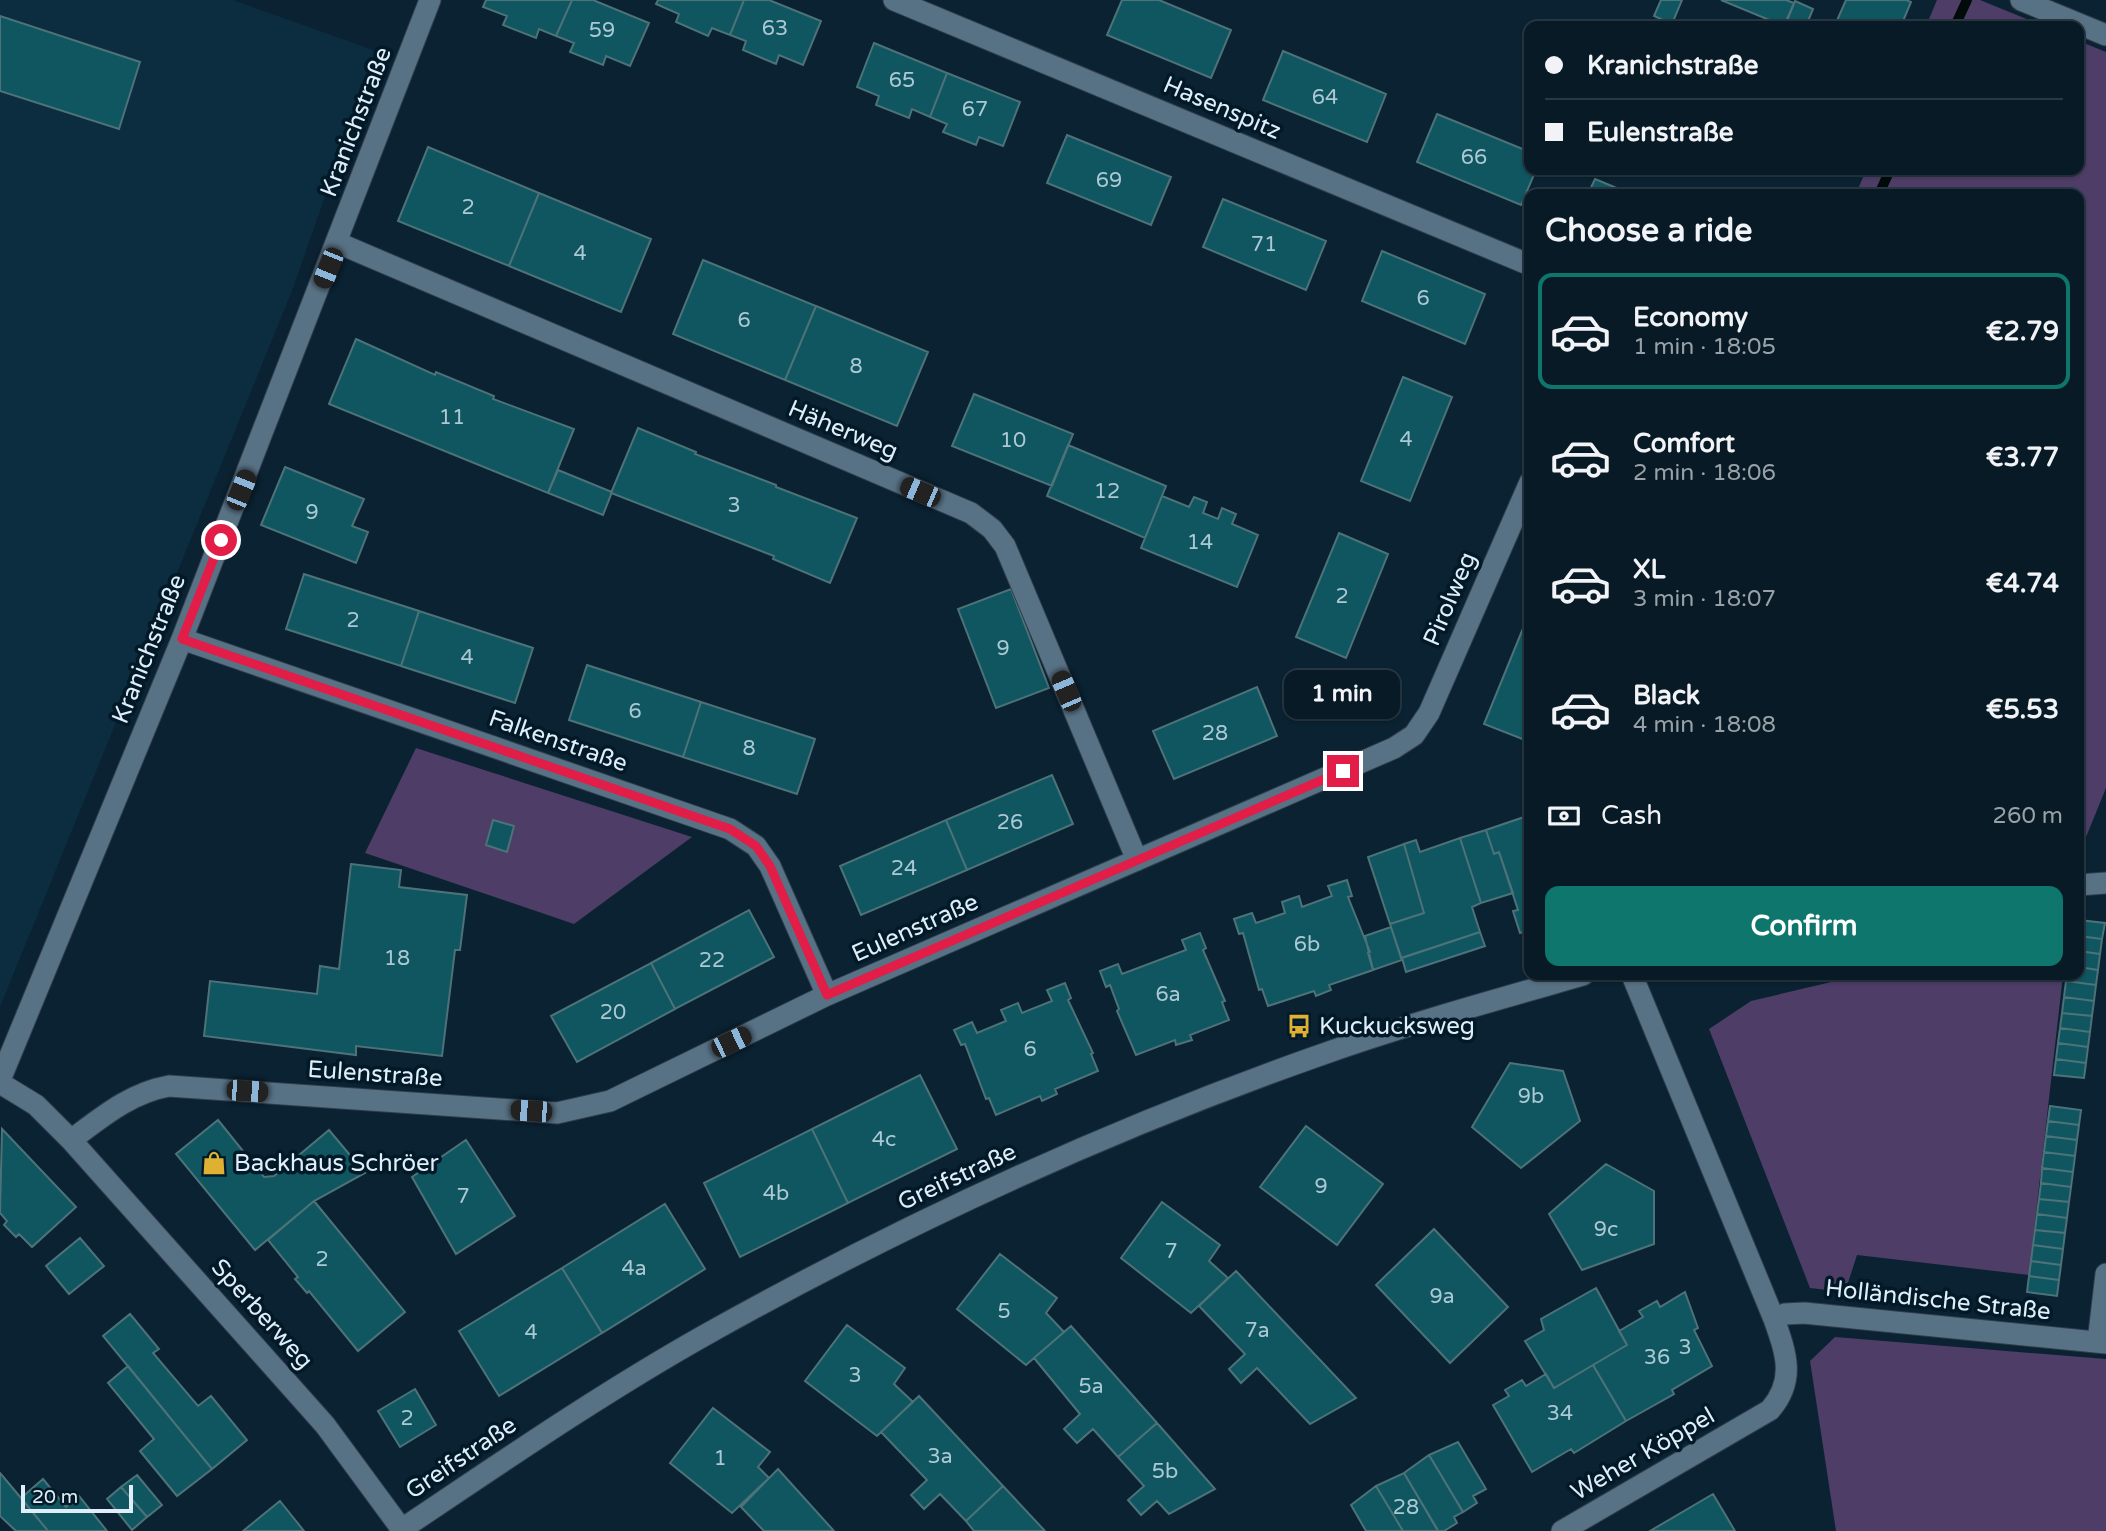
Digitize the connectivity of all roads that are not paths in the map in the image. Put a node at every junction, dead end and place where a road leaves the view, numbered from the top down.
1 (430, 0) edge
2 (894, 0) edge
3 (2021, 0) edge
4 (2072, 21) edge
5 (2084, 26) edge
6 (2106, 35) edge
7 (338, 243) junction
8 (1524, 262) edge
9 (1524, 496) edge
10 (182, 639) junction
11 (1414, 735) joint
12 (1138, 860) junction
13 (2106, 883) edge
14 (2084, 885) edge
15 (1566, 980) edge
16 (1634, 980) edge
17 (827, 995) junction
18 (0, 1082) edge
19 (71, 1140) junction
20 (2106, 1273) edge
21 (1774, 1320) junction
22 (2102, 1342) edge
23 (403, 1530) edge
24 (1562, 1531) edge

1 - 7 street, Kranichstraße
2 - 8 street, Hasenspitz
3 - 4 street
5 - 6 street
7 - 10 street, Kranichstraße
7 - 12 street, Häherweg
9 - 11 street, Pirolweg
10 - 17 street, Falkenstraße
10 - 18 street, Kranichstraße
11 - 12 street, Eulenstraße
12 - 17 street, Eulenstraße
13 - 14 street
15 - 23 street, Greifstraße
16 - 21 street
17 - 19 street, Eulenstraße
18 - 19 street
19 - 23 street, Sperberweg
20 - 22 street, Holländische Straße
21 - 22 street, Holländische Straße
21 - 24 street, Weher Köppel

